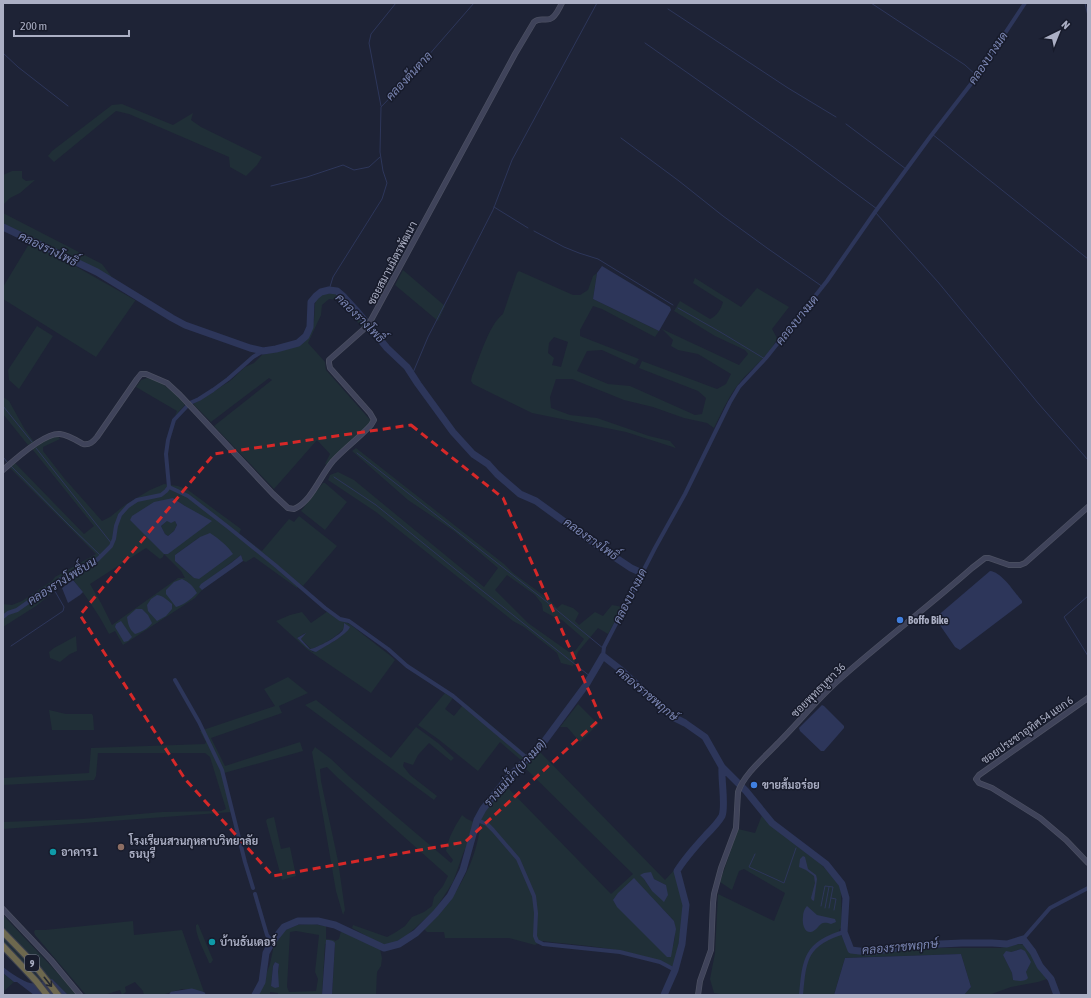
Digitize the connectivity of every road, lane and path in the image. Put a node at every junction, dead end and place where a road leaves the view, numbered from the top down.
1 (562, 3) edge
2 (3, 470) edge
3 (1088, 507) edge
4 (1088, 698) edge
5 (1088, 863) edge
6 (3, 909) edge
7 (3, 932) edge
8 (3, 946) edge
9 (47, 995) edge
10 (58, 995) edge
11 (80, 995) edge
12 (698, 995) edge

1 - 2 street, ซอยสมานมิตรพัฒนา
3 - 12 street, ซอยพุทธบูชา 36
4 - 5 street, ซอยประชาอุทิศ 54 แยก 6
6 - 11 street
7 -> 10 highway, 9
8 - 9 highway, 9

